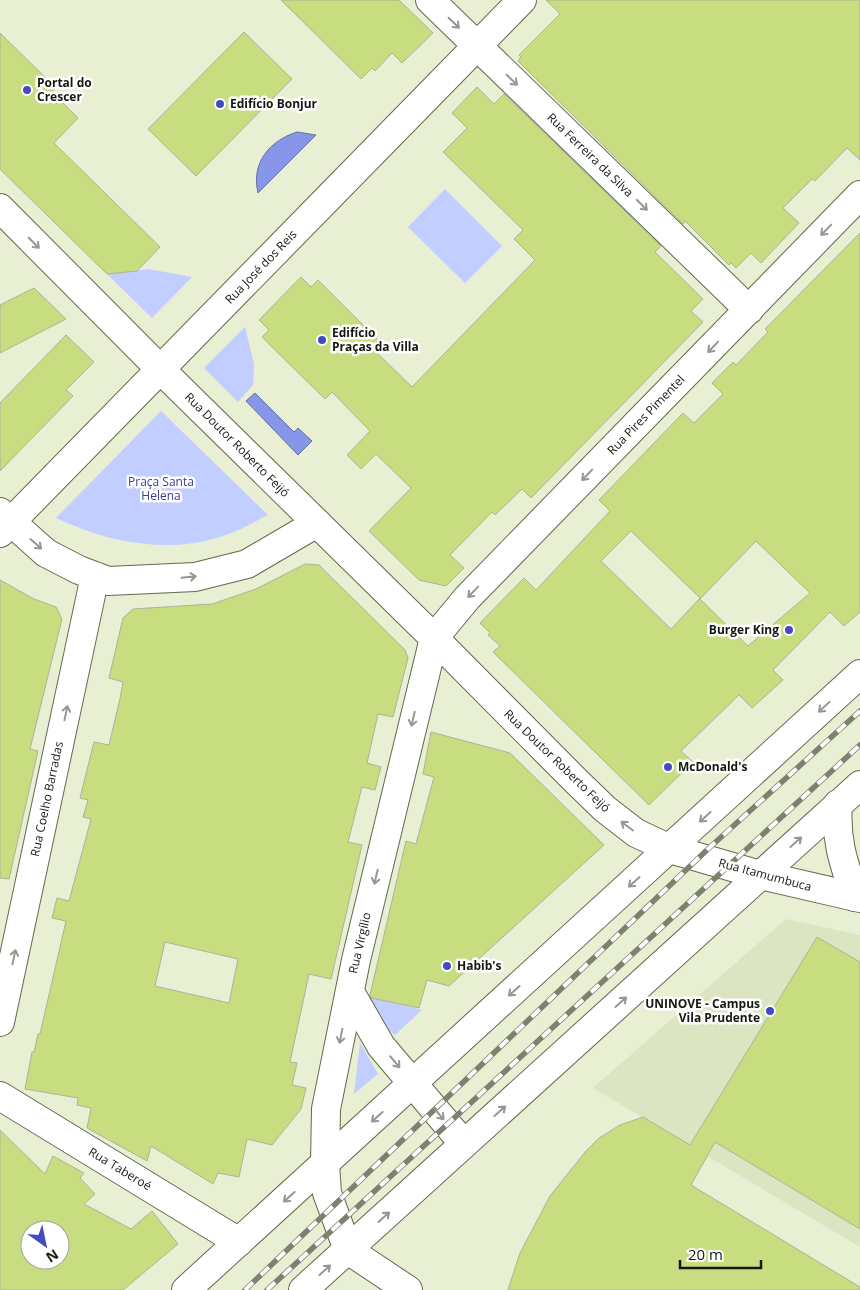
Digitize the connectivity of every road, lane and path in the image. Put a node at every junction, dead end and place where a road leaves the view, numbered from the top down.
1 (430, 0) edge
2 (522, 0) edge
3 (477, 46) junction
4 (860, 196) edge
5 (2, 216) edge
6 (749, 310) junction
7 (160, 369) junction
8 (3, 523) edge
9 (317, 523) junction
10 (94, 576) junction
11 (434, 638) junction
12 (860, 674) edge
13 (424, 677) junction
14 (476, 680) junction
15 (860, 785) edge
16 (838, 804) junction
17 (670, 849) junction
18 (760, 875) junction
19 (858, 898) edge
20 (350, 992) junction
21 (0, 1022) edge
22 (413, 1084) junction
23 (0, 1096) edge
24 (464, 1144) junction
25 (325, 1164) junction
26 (239, 1242) junction
27 (348, 1250) junction
28 (186, 1290) edge
29 (303, 1290) edge
30 (408, 1290) edge

1 -> 3 main road, Rua Ferreira da Silva
2 - 3 main road, Rua José dos Reis
3 -> 6 main road, Rua Ferreira da Silva
3 - 7 main road, Rua José dos Reis
4 -> 6 main road, Rua Pires Pimentel
5 -> 7 main road, Rua Doutor Roberto Feijó
6 -> 11 main road, Rua Pires Pimentel
7 - 8 main road, Rua José dos Reis
7 - 9 main road, Rua Doutor Roberto Feijó
8 -> 10 main road
10 -> 9 main road
9 - 11 main road, Rua Doutor Roberto Feijó
21 -> 10 main road, Rua Coelho Barradas
11 - 13 main road, Rua Virgílio
11 - 14 main road, Rua Doutor Roberto Feijó
12 -> 17 main road
13 - 14 main road
13 -> 20 main road, Rua Virgílio
17 -> 14 main road, Rua Doutor Roberto Feijó
15 - 16 main road
18 -> 16 main road
16 - 19 main road
17 - 18 main road, Rua Itamumbuca
17 -> 22 main road
18 - 19 main road, Rua Itamumbuca
24 -> 18 main road
20 -> 22 main road
20 -> 25 main road, Rua Virgílio
22 -> 24 main road
22 -> 25 main road
23 - 26 main road, Rua Taberoé
27 -> 24 main road
25 -> 26 main road
25 - 27 main road, Rua Virgílio
26 - 28 main road
29 -> 27 main road
27 - 30 main road

